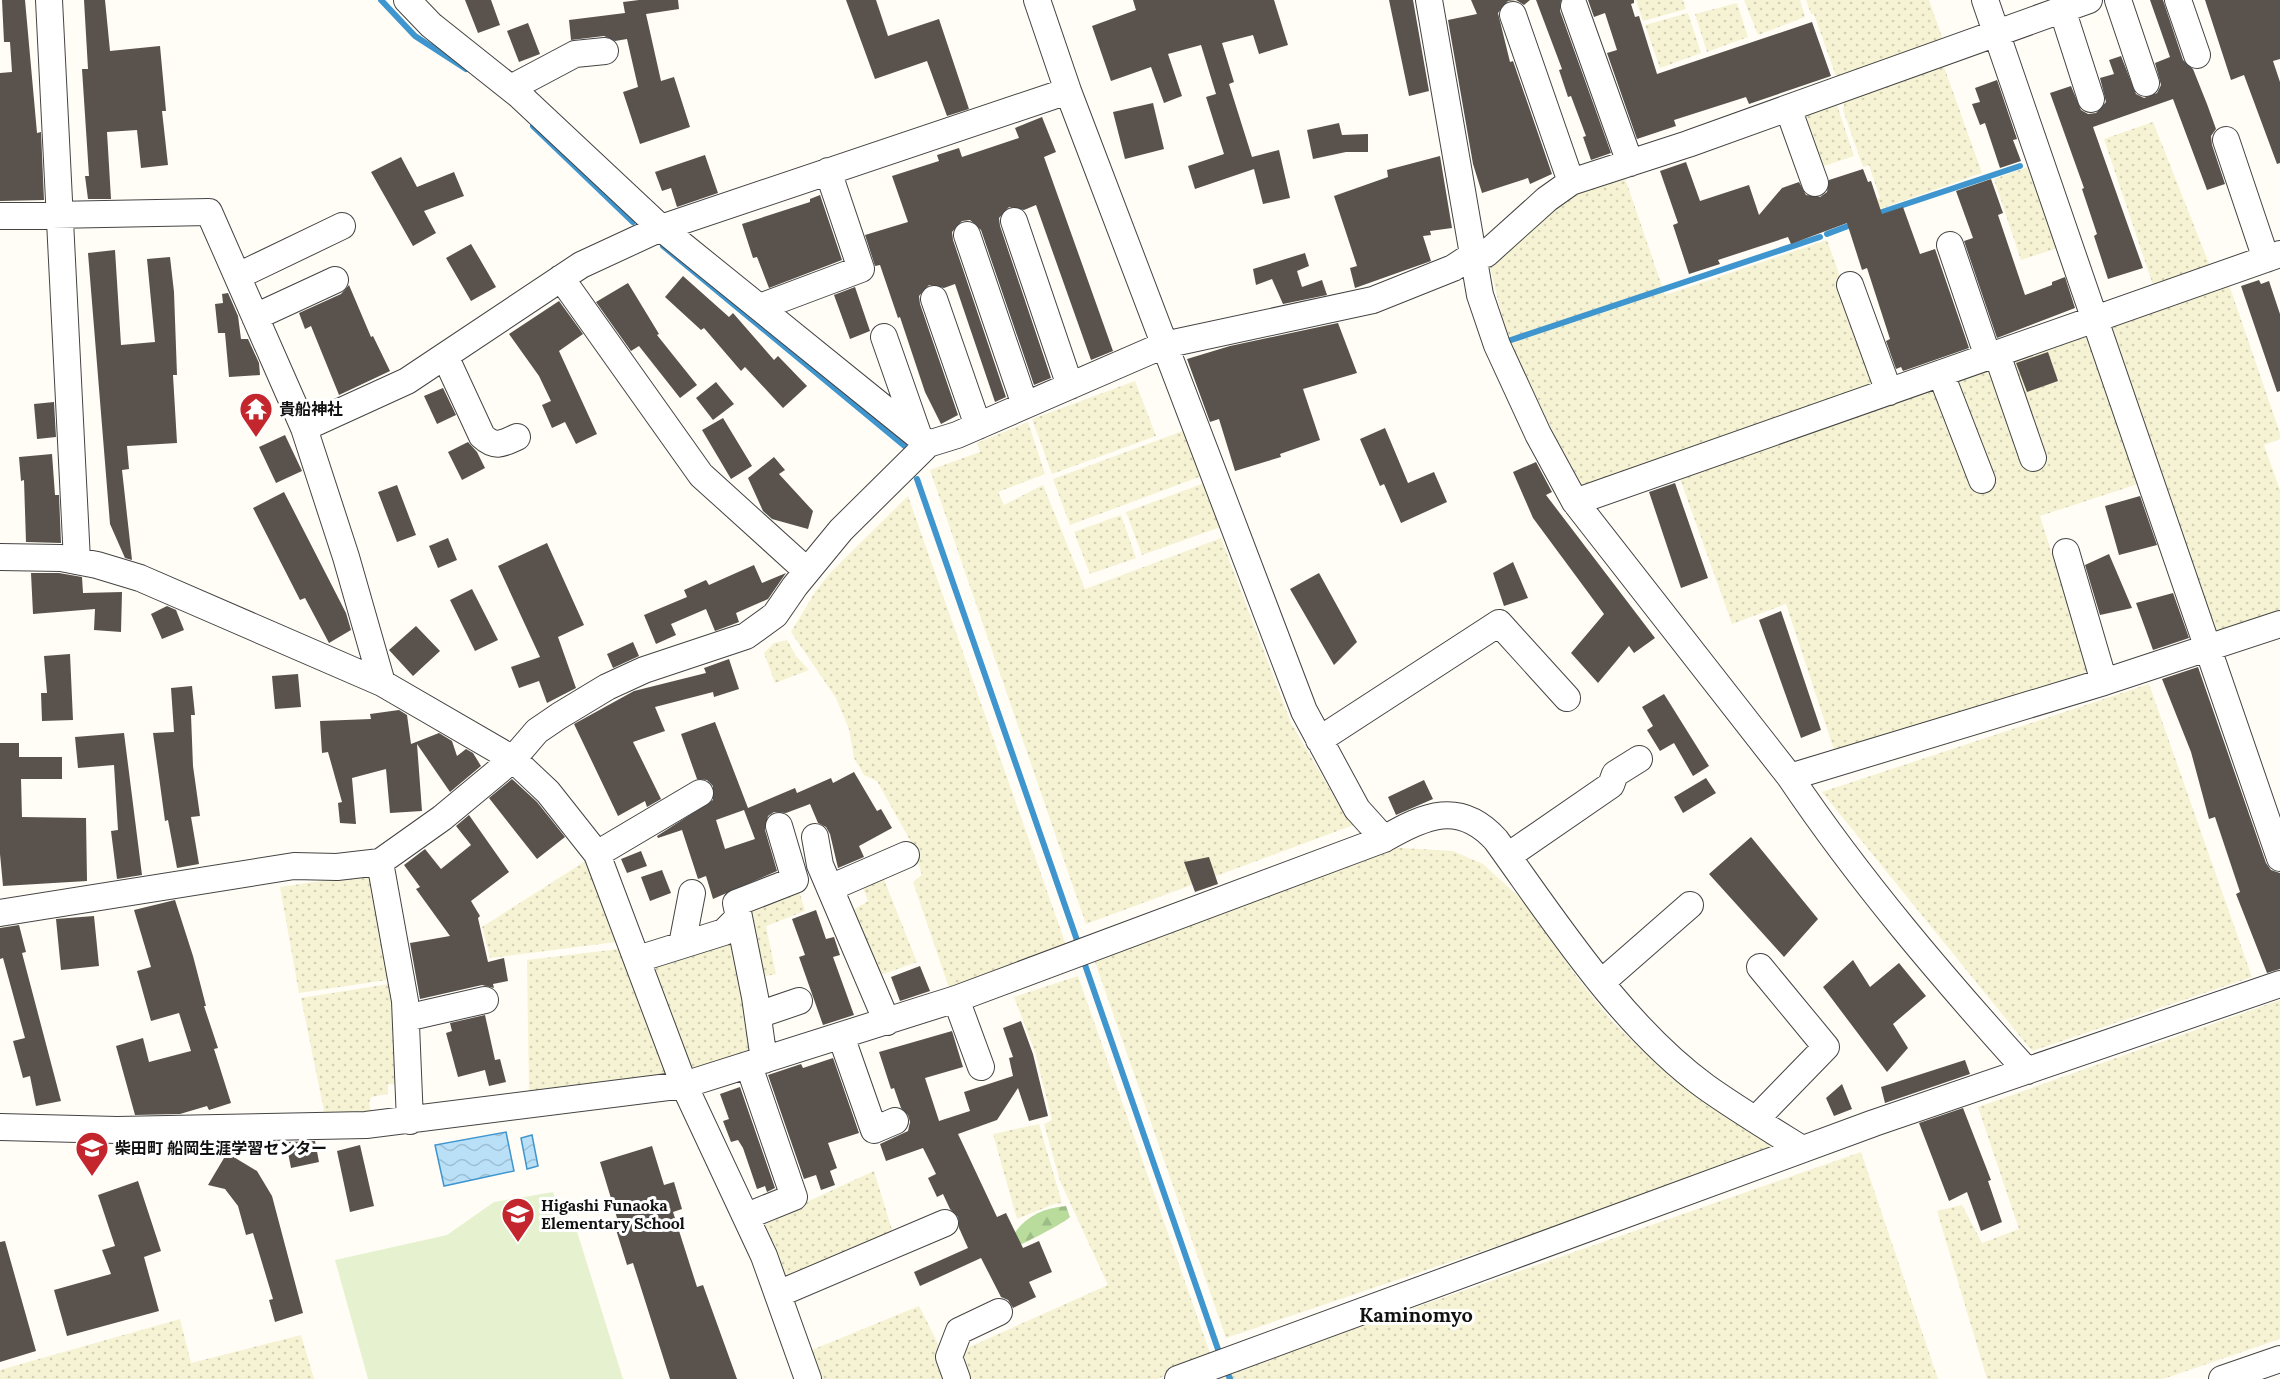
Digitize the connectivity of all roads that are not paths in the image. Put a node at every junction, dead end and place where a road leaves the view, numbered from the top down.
1 (49, 0) edge
2 (407, 0) edge
3 (1037, 0) edge
4 (1429, 0) edge
5 (1985, 0) edge
6 (2089, 0) edge
7 (2118, 0) edge
8 (2178, 0) edge
9 (1574, 6) dead end
10 (2062, 9) junction
11 (1513, 15) dead end
12 (1995, 32) junction
13 (605, 51) dead end
14 (2197, 55) dead end
15 (2146, 82) dead end
16 (511, 88) junction
17 (1068, 91) junction
18 (2091, 99) dead end
19 (1788, 108) junction
20 (2226, 140) dead end
21 (1630, 163) junction
22 (828, 171) junction
23 (1571, 182) junction
24 (1815, 183) dead end
25 (61, 215) junction
26 (0, 216) edge
27 (1014, 221) dead end
28 (342, 226) dead end
29 (661, 228) junction
30 (967, 235) dead end
31 (1950, 244) dead end
32 (1473, 255) junction
33 (2273, 257) edge
34 (238, 276) junction
35 (561, 278) junction
36 (335, 280) dead end
37 (1850, 285) dead end
38 (934, 299) dead end
39 (759, 308) junction
40 (255, 317) junction
41 (2094, 320) junction
42 (884, 337) dead end
43 (1164, 345) junction
44 (1993, 355) junction
45 (445, 356) junction
46 (1941, 374) junction
47 (1070, 386) junction
48 (1888, 392) junction
49 (1026, 405) junction
50 (978, 426) junction
51 (304, 428) junction
52 (518, 437) dead end
53 (924, 441) junction
54 (2033, 458) dead end
55 (1982, 480) dead end
56 (1575, 502) junction
57 (2066, 552) dead end
58 (0, 557) edge
59 (77, 561) junction
60 (807, 571) junction
61 (2280, 624) edge
62 (2210, 648) junction
63 (2104, 682) junction
64 (382, 683) junction
65 (1567, 698) dead end
66 (1319, 740) junction
67 (513, 759) junction
68 (1639, 759) dead end
69 (1790, 777) junction
70 (700, 793) dead end
71 (779, 826) dead end
72 (815, 837) dead end
73 (1384, 838) junction
74 (597, 854) junction
75 (906, 855) dead end
76 (1508, 856) junction
77 (2280, 858) edge
78 (380, 862) junction
79 (830, 888) junction
80 (692, 893) dead end
81 (1690, 905) dead end
82 (0, 913) edge
83 (739, 916) junction
84 (682, 945) junction
85 (638, 959) junction
86 (1760, 967) dead end
87 (1602, 982) junction
88 (2280, 984) edge
89 (956, 999) junction
90 (485, 1000) dead end
91 (799, 1001) dead end
92 (758, 1015) junction
93 (406, 1018) junction
94 (887, 1022) junction
95 (841, 1036) junction
96 (756, 1063) junction
97 (981, 1067) dead end
98 (2027, 1071) junction
99 (684, 1085) junction
100 (1756, 1119) junction
101 (410, 1121) junction
102 (895, 1121) dead end
103 (0, 1126) edge
104 (1802, 1149) junction
105 (747, 1216) junction
106 (945, 1223) dead end
107 (778, 1294) junction
108 (999, 1312) dead end
109 (2280, 1359) edge
110 (808, 1379) edge
111 (957, 1379) edge
112 (1178, 1379) edge
113 (2223, 1379) edge

1 - 25 street
2 - 16 street
3 - 17 street
4 - 32 street
5 - 12 street
6 - 10 street
7 - 15 street
8 - 14 street
9 - 21 street
10 - 12 street
10 - 18 street
11 - 23 street
12 - 19 street
12 - 41 street
13 - 16 street
16 - 29 street
17 - 22 street
17 - 43 street
19 - 21 street
19 - 24 street
20 - 33 street
21 - 23 street
22 - 29 street
22 - 39 street
23 - 32 street
25 - 26 street
25 - 34 street
25 - 59 street
27 - 47 street
28 - 34 street
29 - 35 street
29 - 39 street
30 - 49 street
31 - 44 street
32 - 43 street
32 - 56 street
33 - 41 street
34 - 40 street
35 - 45 street
35 - 60 street
36 - 40 street
37 - 48 street
38 - 50 street
39 - 53 street
40 - 51 street
41 - 44 street
41 - 62 street
42 - 53 street
43 - 47 street
43 - 66 street
44 - 46 street
44 - 54 street
45 - 51 street
45 - 52 street
46 - 48 street
46 - 55 street
47 - 49 street
48 - 56 street
49 - 50 street
50 - 53 street
51 - 64 street
53 - 60 street
56 - 69 street
57 - 63 street
58 - 59 street
59 - 64 street
60 - 67 street
61 - 62 street
62 - 63 street
62 - 77 street
63 - 69 street
64 - 67 street
65 - 66 street
66 - 73 street
67 - 74 street
67 - 78 street
68 - 76 street
69 - 98 street
70 - 74 street
71 - 83 street
72 - 79 street
73 - 76 street
73 - 89 street
74 - 85 street
75 - 79 street
76 - 87 street
78 - 82 street
78 - 93 street
79 - 94 street
80 - 84 street
81 - 87 street
83 - 84 street
83 - 92 street
84 - 85 street
85 - 99 street
86 - 100 street
87 - 100 street
88 - 98 street
89 - 94 street
89 - 97 street
90 - 93 street
91 - 92 street
92 - 96 street
93 - 101 street
94 - 95 street
95 - 96 street
95 - 102 street
96 - 99 street
96 - 105 street
98 - 104 street
99 - 101 street
99 - 105 street
100 - 104 street
101 - 103 street
104 - 112 street
105 - 107 street
106 - 107 street
107 - 110 street
108 - 111 street
109 - 113 street

